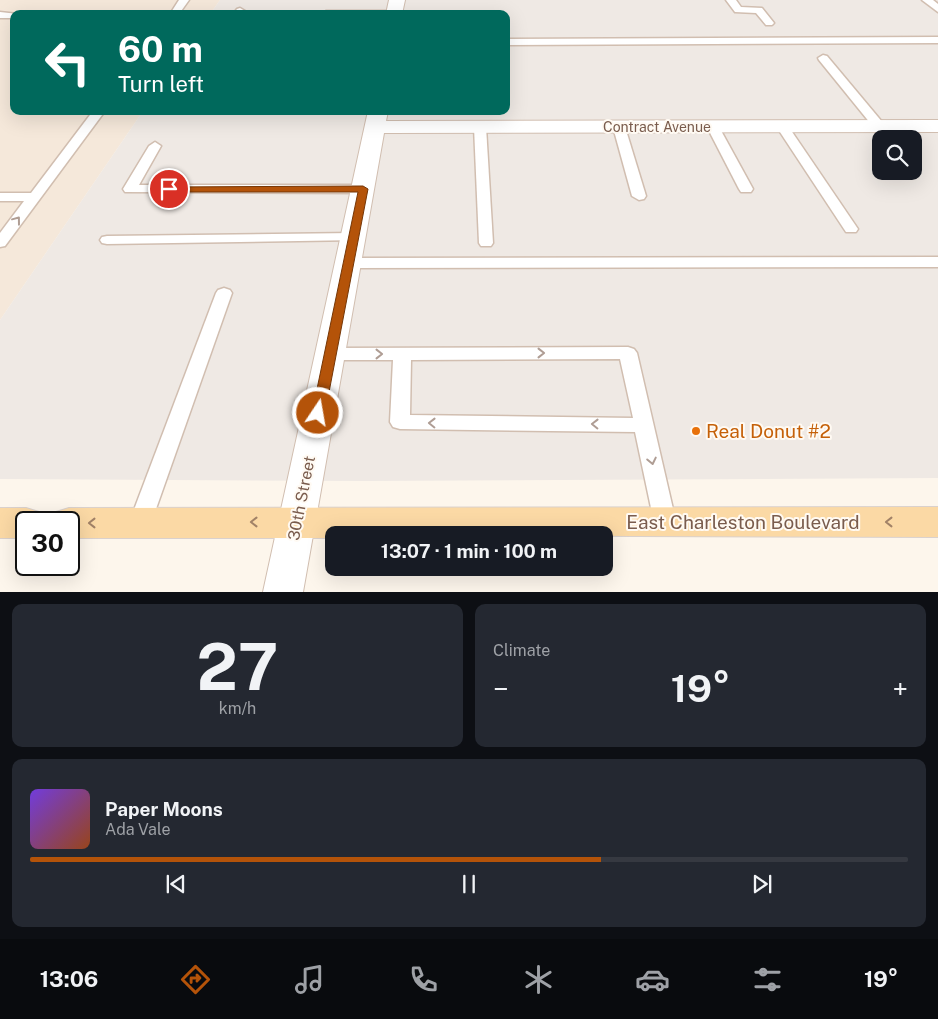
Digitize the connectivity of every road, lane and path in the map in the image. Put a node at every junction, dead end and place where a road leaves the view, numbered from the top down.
1 (731, 0) edge
2 (927, 0) edge
3 (938, 10) edge
4 (769, 23) dead end
5 (938, 40) edge
6 (510, 42) edge
7 (823, 58) dead end
8 (97, 115) edge
9 (377, 119) edge
10 (782, 126) junction
11 (879, 126) junction
12 (938, 126) edge
13 (480, 127) junction
14 (619, 127) junction
15 (712, 127) junction
16 (155, 146) dead end
17 (363, 189) junction
18 (746, 190) dead end
19 (0, 196) edge
20 (34, 196) junction
21 (639, 196) dead end
22 (851, 229) dead end
23 (107, 240) dead end
24 (0, 243) edge
25 (486, 243) dead end
26 (351, 250) junction
27 (937, 264) edge
28 (224, 293) dead end
29 (330, 354) junction
30 (402, 354) junction
31 (644, 425) junction
32 (296, 522) junction
33 (665, 522) junction
34 (938, 522) edge
35 (0, 523) edge
36 (15, 523) edge
37 (80, 523) edge
38 (140, 523) junction
39 (283, 592) edge

1 - 4 lane
2 - 3 lane
5 - 6 lane
7 - 11 lane
8 - 20 lane
9 - 13 street, Contract Avenue
9 - 17 street, 30th Street
10 - 11 street, Contract Avenue
10 - 15 street, Contract Avenue
10 - 22 lane
11 - 12 street, Contract Avenue
13 - 14 street, Contract Avenue
13 - 25 lane
14 - 15 street, Contract Avenue
14 - 21 lane
15 - 18 lane
16 - 17 lane
17 - 26 street, 30th Street
19 - 20 lane
24 -> 20 lane
23 - 26 lane
26 - 27 lane
26 - 29 street, 30th Street
28 - 38 lane
29 -> 30 lane
29 - 32 street, 30th Street
30 -> 31 lane
31 -> 30 lane
31 -> 33 lane
32 - 33 main road, East Charleston Boulevard
32 -> 38 main road, East Charleston Boulevard
32 - 39 street, 30th Street
34 -> 33 main road, East Charleston Boulevard
35 - 36 main road
38 -> 37 main road, East Charleston Boulevard

